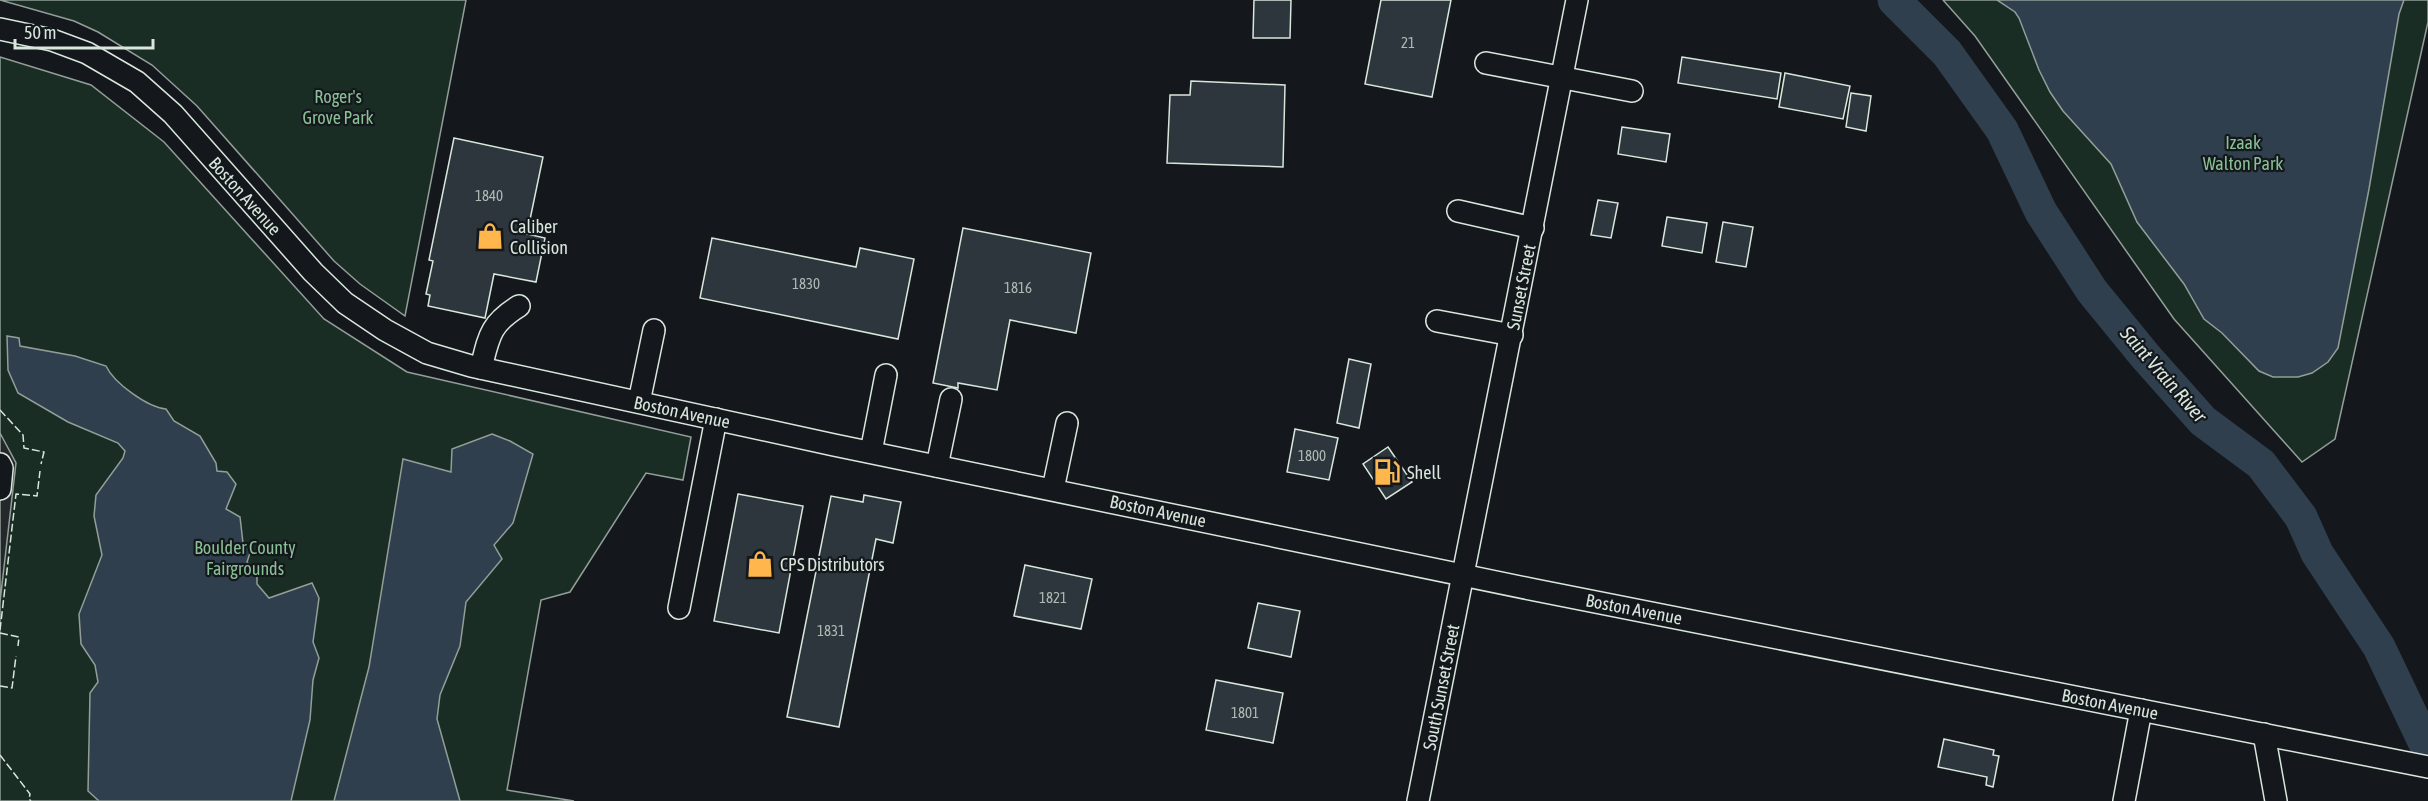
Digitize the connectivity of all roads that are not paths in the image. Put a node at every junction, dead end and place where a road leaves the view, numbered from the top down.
1 (1577, 0) edge
2 (0, 29) edge
3 (1486, 63) dead end
4 (1562, 78) junction
5 (1632, 91) dead end
6 (1458, 211) dead end
7 (1533, 228) junction
8 (519, 306) dead end
9 (1437, 321) dead end
10 (654, 330) dead end
11 (1512, 335) junction
12 (481, 368) junction
13 (886, 375) dead end
14 (951, 399) dead end
15 (639, 402) junction
16 (716, 419) junction
17 (1067, 423) dead end
18 (871, 452) junction
19 (0, 464) edge
20 (937, 466) junction
21 (0, 489) edge
22 (1053, 489) junction
23 (1463, 573) junction
24 (679, 608) dead end
25 (2141, 710) junction
26 (2264, 734) junction
27 (2428, 767) edge
28 (1418, 801) edge
29 (2124, 801) edge
30 (2276, 801) edge

1 - 4 street, Sunset Street
2 - 12 street, Boston Avenue
3 - 4 street
4 - 5 street
4 - 7 street, Sunset Street
6 - 7 street
7 - 11 street, Sunset Street
8 - 12 street
9 - 11 street
10 - 15 street
11 - 23 street, Sunset Street
12 - 15 street, Boston Avenue
13 - 18 street
14 - 20 street
15 - 16 street, Boston Avenue
16 - 18 street, Boston Avenue
16 - 24 street
17 - 22 street
18 - 20 street, Boston Avenue
19 - 21 street
20 - 22 street, Boston Avenue
22 - 23 street, Boston Avenue
23 - 25 street, Boston Avenue
23 - 28 street, South Sunset Street
25 - 26 street, Boston Avenue
25 - 29 street
26 - 27 street, Boston Avenue
26 - 30 street

